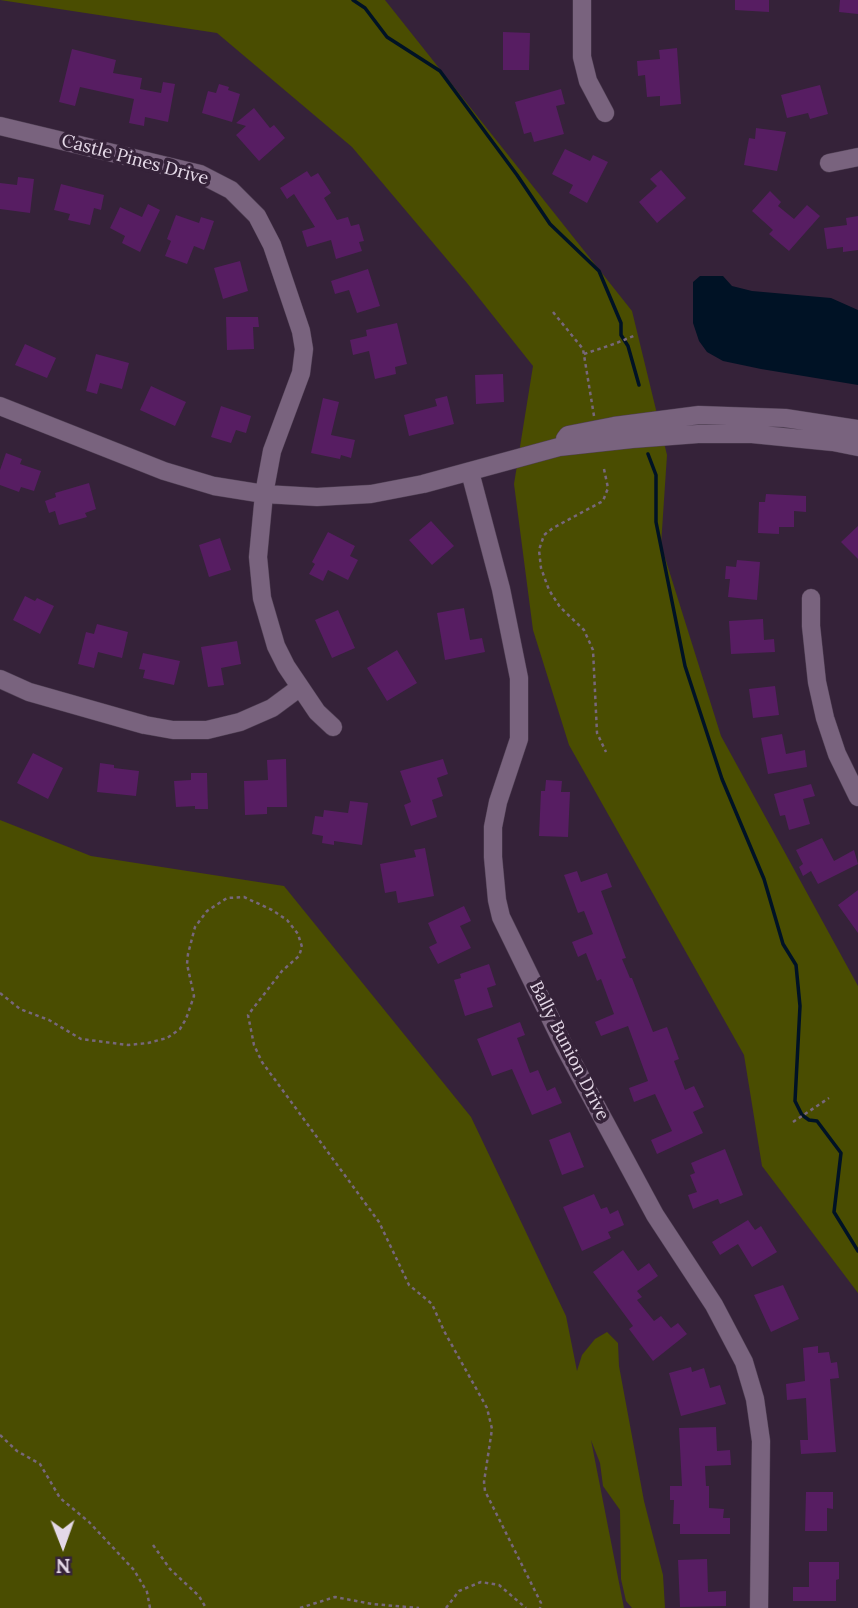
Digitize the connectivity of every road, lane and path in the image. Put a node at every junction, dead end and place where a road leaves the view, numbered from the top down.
1 (582, 0) edge
2 (605, 113) dead end
3 (0, 126) edge
4 (858, 157) edge
5 (829, 163) dead end
6 (553, 312) dead end
7 (634, 335) dead end
8 (584, 354) junction
9 (0, 406) edge
10 (593, 411) dead end
11 (858, 429) edge
12 (559, 447) junction
13 (858, 447) edge
14 (604, 469) dead end
15 (470, 472) junction
16 (264, 494) junction
17 (811, 598) dead end
18 (0, 679) edge
19 (299, 688) junction
20 (333, 727) dead end
21 (606, 752) dead end
22 (858, 797) edge
23 (0, 993) edge
24 (829, 1098) dead end
25 (794, 1121) dead end
26 (0, 1436) edge
27 (153, 1545) dead end
28 (308, 1607) edge
29 (150, 1608) edge
30 (206, 1608) edge
31 (300, 1608) edge
32 (419, 1608) edge
33 (446, 1608) edge
34 (526, 1608) edge
35 (540, 1608) edge
36 (759, 1608) edge

1 - 2 street
3 - 16 street, Castle Pines Drive
4 - 5 street
6 - 8 path
7 - 8 path
8 - 10 path
9 - 16 street
11 - 12 street
12 - 13 street
12 - 15 street
14 - 21 path
15 - 16 street
15 - 36 street, Bally Bunion Drive
16 - 19 street, Castle Pines Drive
17 - 22 street
18 - 19 street
19 - 20 street, Castle Pines Drive
23 - 35 path
24 - 25 path
26 - 29 path
27 - 30 path
28 - 31 path
28 - 32 path
33 - 34 path

